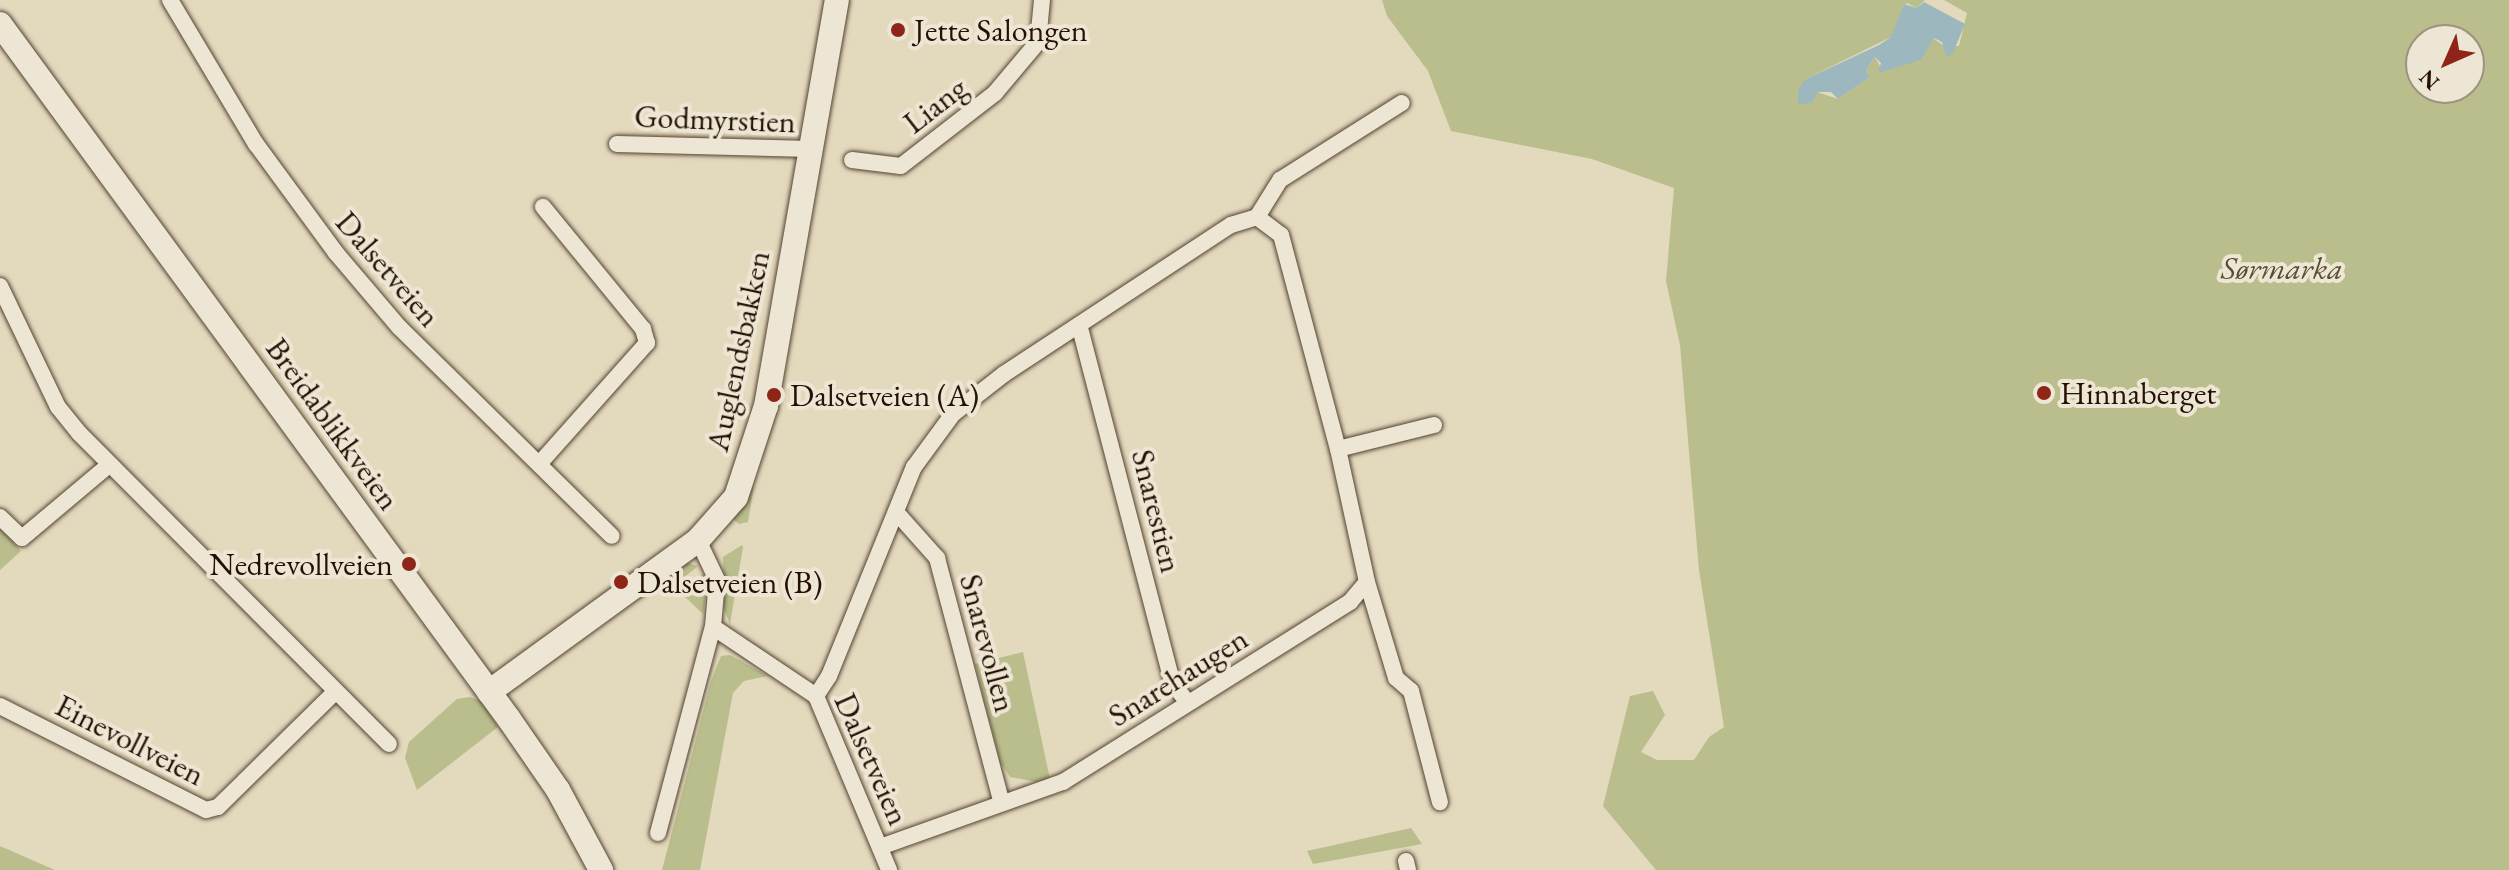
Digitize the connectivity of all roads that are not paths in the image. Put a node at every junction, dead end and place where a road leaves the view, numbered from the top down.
1 (170, 0) edge
2 (837, 0) edge
3 (1042, 0) edge
4 (0, 24) edge
5 (1402, 103) dead end
6 (617, 144) dead end
7 (811, 149) junction
8 (852, 160) dead end
9 (543, 207) dead end
10 (1257, 217) junction
11 (0, 286) edge
12 (1080, 328) junction
13 (1434, 425) dead end
14 (1338, 449) junction
15 (540, 463) junction
16 (109, 465) junction
17 (896, 512) junction
18 (0, 517) edge
19 (612, 536) dead end
20 (698, 540) junction
21 (1367, 582) junction
22 (713, 627) junction
23 (335, 692) junction
24 (489, 692) junction
25 (816, 696) junction
26 (1188, 703) junction
27 (0, 706) edge
28 (389, 744) dead end
29 (1001, 801) junction
30 (1440, 802) dead end
31 (658, 833) dead end
32 (880, 847) junction
33 (601, 870) edge
34 (889, 870) edge

1 - 15 street, Dalsetveien
2 - 7 main road, Auglendsbakken
3 - 8 street, Liang
4 - 24 main road, Breidablikkveien
5 - 10 street
6 - 7 street, Godmyrstien
7 - 20 main road, Auglendsbakken
9 - 15 street
10 - 12 street
10 - 14 street
11 - 16 street
12 - 17 street
12 - 26 street, Snarestien
13 - 14 street
14 - 21 street
15 - 19 street, Dalsetveien
16 - 18 street
16 - 23 street
17 - 25 street
17 - 29 street, Snarevollen
20 - 22 street
20 - 24 main road, Auglendsbakken
21 - 26 street, Snarehaugen
21 - 30 street
22 - 25 street, Dalsetveien
22 - 31 street
23 - 27 street, Einevollveien
23 - 28 street
24 - 33 main road, Breidablikkveien
25 - 32 street, Dalsetveien
26 - 29 street, Snarehaugen
29 - 32 street, Snarehaugen
32 - 34 street, Dalsetveien

